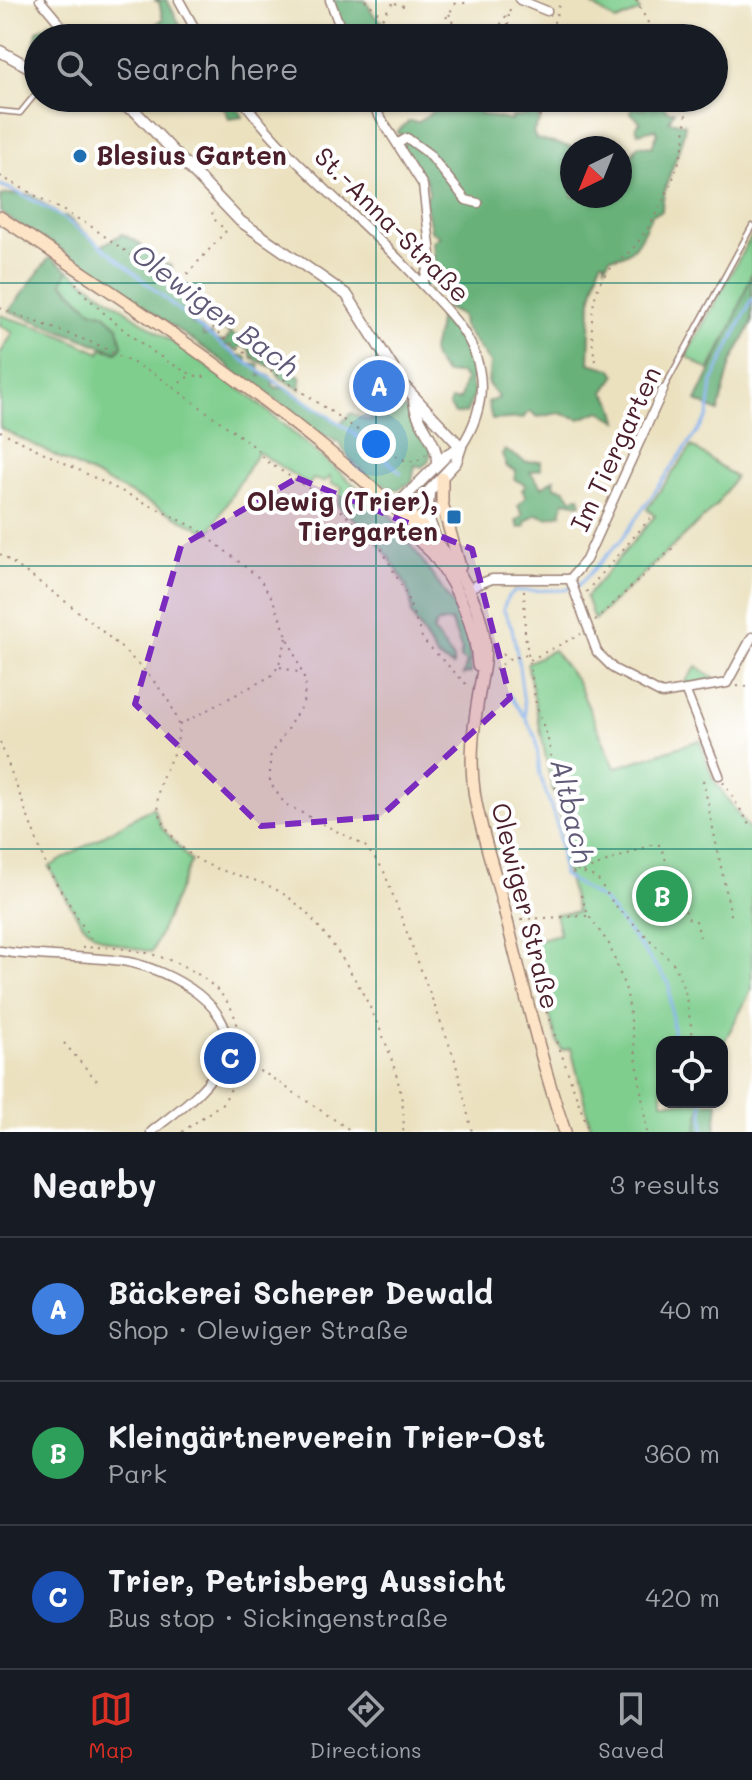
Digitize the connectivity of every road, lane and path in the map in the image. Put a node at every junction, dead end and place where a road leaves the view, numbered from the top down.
1 (40, 0) edge
2 (179, 0) edge
3 (330, 0) edge
4 (365, 0) edge
5 (400, 0) edge
6 (458, 0) edge
7 (561, 0) edge
8 (636, 0) edge
9 (394, 1) edge
10 (517, 2) edge
11 (547, 11) dead end
12 (448, 13) junction
13 (508, 13) junction
14 (381, 19) junction
15 (60, 24) edge
16 (192, 24) edge
17 (339, 24) edge
18 (387, 24) edge
19 (441, 24) edge
20 (452, 24) edge
21 (501, 24) edge
22 (508, 24) edge
23 (553, 24) edge
24 (649, 24) edge
25 (1, 54) edge
26 (24, 65) edge
27 (24, 108) edge
28 (0, 111) edge
29 (138, 112) edge
30 (253, 112) edge
31 (377, 112) edge
32 (539, 112) edge
33 (684, 112) edge
34 (540, 122) dead end
35 (397, 144) junction
36 (0, 176) edge
37 (478, 203) dead end
38 (212, 211) dead end
39 (0, 217) edge
40 (752, 226) edge
41 (84, 272) junction
42 (187, 274) dead end
43 (423, 284) junction
44 (0, 308) edge
45 (595, 361) dead end
46 (191, 375) junction
47 (203, 377) dead end
48 (172, 388) junction
49 (663, 390) joint
50 (414, 399) junction
51 (0, 431) edge
52 (461, 447) junction
53 (428, 449) dead end
54 (437, 465) junction
55 (442, 478) junction
56 (429, 492) junction
57 (395, 507) junction
58 (652, 516) dead end
59 (405, 517) junction
60 (436, 540) junction
61 (677, 544) dead end
62 (0, 554) edge
63 (465, 581) junction
64 (574, 588) junction
65 (524, 589) dead end
66 (462, 603) junction
67 (587, 629) junction
68 (288, 636) junction
69 (752, 637) edge
70 (495, 648) dead end
71 (528, 655) junction
72 (508, 659) junction
73 (529, 661) junction
74 (278, 667) junction
75 (494, 669) dead end
76 (302, 673) junction
77 (724, 685) junction
78 (752, 687) edge
79 (478, 690) junction
80 (686, 692) junction
81 (178, 725) junction
82 (0, 742) edge
83 (719, 775) joint
84 (703, 780) dead end
85 (752, 828) edge
86 (569, 867) junction
87 (582, 872) junction
88 (575, 877) dead end
89 (581, 895) dead end
90 (588, 915) junction
91 (732, 920) dead end
92 (700, 937) dead end
93 (0, 951) edge
94 (101, 960) junction
95 (693, 1036) edge
96 (64, 1043) dead end
97 (226, 1050) junction
98 (244, 1064) junction
99 (98, 1082) dead end
100 (151, 1132) edge
101 (182, 1132) edge
102 (353, 1132) edge
103 (403, 1132) edge
104 (472, 1132) edge
105 (565, 1132) edge
106 (589, 1132) edge
107 (647, 1132) edge

1 - 15 street
2 - 16 street
3 - 17 street
4 - 14 path
5 - 9 path
6 - 12 path
7 - 23 path
8 - 24 path
9 - 14 path
10 - 11 street
10 - 13 path
12 - 19 path
12 - 20 path
13 - 21 path
13 - 22 path
14 - 18 path
25 - 26 street
27 - 28 lane
29 - 50 street
30 - 43 street, St.-Anna-Straße
31 - 35 street
32 - 34 path
33 - 45 path
35 - 37 street
35 - 43 street
36 - 53 path
38 - 42 path
39 - 41 main road, Olewiger Straße
40 - 49 lane, Im Tiergarten
41 - 46 path
41 - 57 main road, Olewiger Straße
43 - 52 street, St.-Anna-Straße
44 - 48 path
46 - 47 path
46 - 48 path
48 - 79 path
49 - 64 street, Im Tiergarten
50 - 52 street
50 - 54 street
51 - 68 path
52 - 54 street
52 - 55 street, St.-Anna-Straße
54 - 57 street
55 - 56 street, St.-Anna-Straße
55 - 63 main road
56 - 59 street, St.-Anna-Straße
56 - 60 street
57 - 59 main road, Olewiger Straße
58 - 64 path
59 - 60 main road, Olewiger Straße
59 - 66 main road, Olewiger Straße
60 - 63 main road, Olewiger Straße
61 - 67 path
62 - 81 path
63 - 64 street
63 - 66 street
63 - 79 main road, Olewiger Straße
64 - 67 street
65 - 71 path
66 - 79 main road, Olewiger Straße
67 - 73 path
67 - 80 street
68 - 74 path
68 - 76 path
69 - 77 street
70 - 72 path
71 - 72 path
71 - 73 path
72 - 75 path
73 - 86 path
74 - 76 path
74 - 81 path
76 - 104 path
77 - 78 path
77 - 80 street
79 - 105 main road, Olewiger Straße
80 - 83 street
81 - 103 path
82 - 94 path
83 - 85 path
84 - 91 path
86 - 87 path
86 - 88 path
87 - 92 path
87 - 95 path
89 - 90 path
90 - 106 path
90 - 107 path
93 - 94 street
94 - 97 street
96 - 99 path
97 - 98 path
97 - 100 street
98 - 101 path
98 - 102 path

